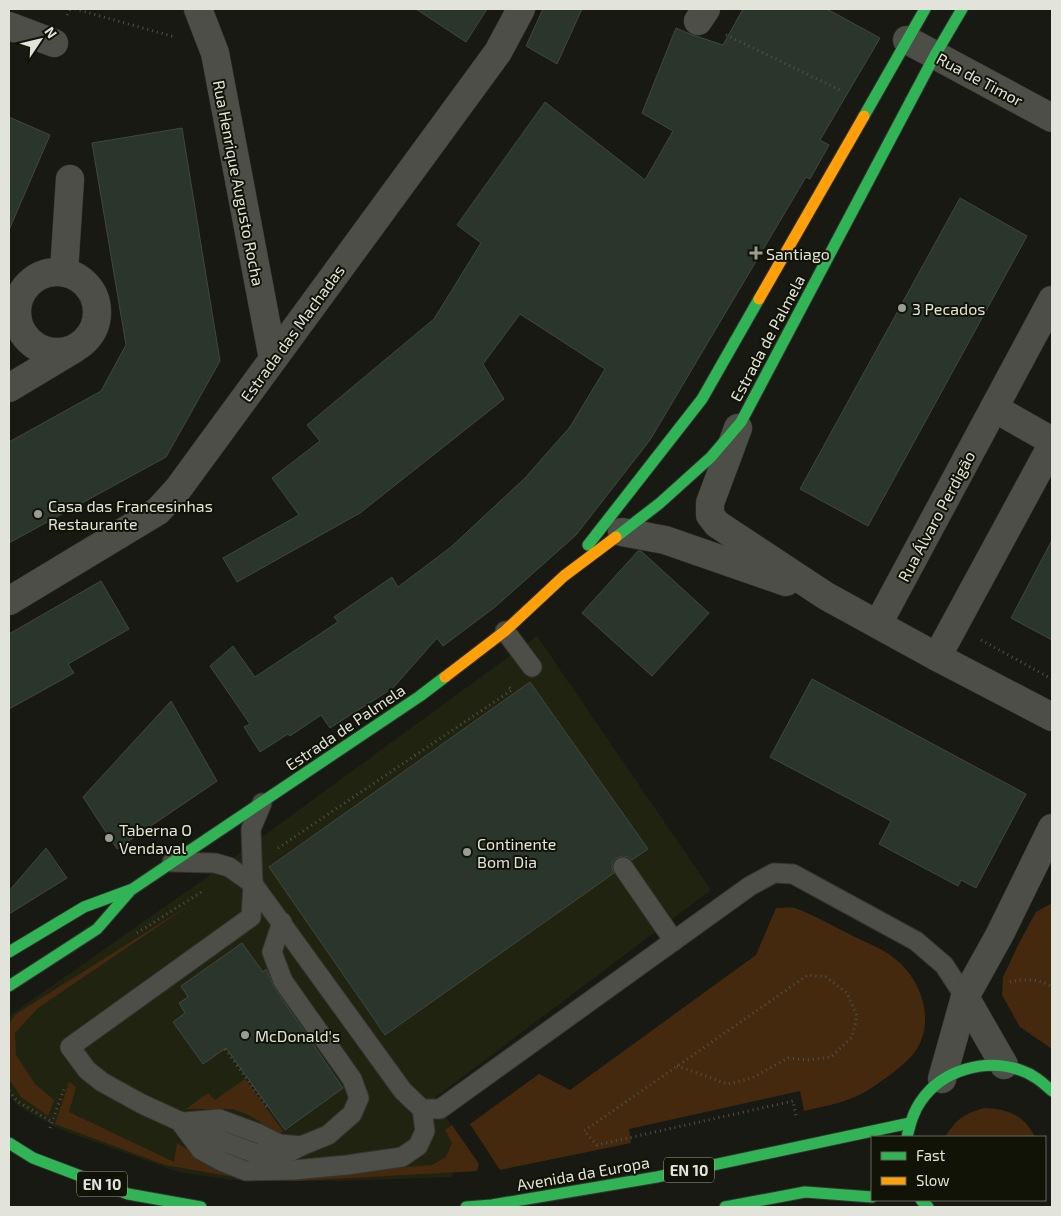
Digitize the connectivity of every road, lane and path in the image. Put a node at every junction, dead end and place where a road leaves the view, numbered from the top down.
1 (75, 9) edge
2 (198, 9) edge
3 (521, 9) edge
4 (925, 9) edge
5 (962, 9) edge
6 (702, 15) edge
7 (9, 26) edge
8 (176, 37) dead end
9 (907, 40) junction
10 (54, 43) dead end
11 (935, 55) junction
12 (871, 104) junction
13 (1052, 118) edge
14 (70, 179) dead end
15 (64, 272) junction
16 (1052, 300) edge
17 (17, 342) edge
18 (74, 348) junction
19 (272, 359) junction
20 (9, 388) edge
21 (994, 408) junction
22 (741, 422) junction
23 (1052, 443) edge
24 (622, 532) junction
25 (564, 576) junction
26 (826, 596) junction
27 (9, 602) edge
28 (878, 624) junction
29 (505, 631) junction
30 (980, 639) dead end
31 (937, 657) junction
32 (532, 666) dead end
33 (1052, 678) edge
34 (1052, 718) edge
35 (262, 803) junction
36 (1052, 828) edge
37 (172, 862) junction
38 (623, 867) dead end
39 (253, 884) junction
40 (132, 890) junction
41 (148, 917) dead end
42 (282, 922) junction
43 (152, 924) dead end
44 (674, 941) junction
45 (9, 952) edge
46 (1004, 984) dead end
47 (9, 986) edge
48 (1052, 987) edge
49 (965, 996) junction
50 (225, 1049) dead end
51 (1004, 1065) junction
52 (677, 1066) junction
53 (67, 1080) dead end
54 (942, 1080) junction
55 (9, 1091) edge
56 (1052, 1091) edge
57 (268, 1108) dead end
58 (422, 1109) junction
59 (796, 1117) dead end
60 (52, 1122) junction
61 (180, 1122) junction
62 (910, 1123) junction
63 (50, 1128) dead end
64 (907, 1136) edge
65 (9, 1143) edge
66 (871, 1197) edge
67 (202, 1207) edge
68 (466, 1207) edge
69 (725, 1207) edge

1 - 8 path
2 - 19 street, Rua Henrique Augusto Rocha
3 - 19 street, Estrada das Machadas
4 - 9 street, Estrada de Palmela
5 - 11 street, Estrada de Palmela
6 - 12 path
7 - 10 street
9 - 11 street, Rua de Timor
9 - 12 street, Estrada de Palmela
11 - 13 street, Rua de Timor
11 - 22 street, Estrada de Palmela
12 - 25 street, Estrada de Palmela
14 - 15 street
15 - 17 street
15 - 18 street
16 - 21 street, Rua Álvaro Perdigão
17 - 18 street
18 - 20 street
19 - 27 street, Estrada das Machadas
21 - 23 street
21 - 28 street, Rua Álvaro Perdigão
22 - 24 street, Estrada de Palmela
22 - 26 street
23 - 31 street
24 - 25 street, Estrada de Palmela
24 - 26 street
25 - 29 street, Estrada de Palmela
26 - 28 street
28 - 31 street
29 - 32 lane
29 - 35 street, Estrada de Palmela
30 - 33 path
31 - 34 street
35 - 37 street, Estrada de Palmela
35 - 39 lane
36 - 49 street
37 - 39 lane
37 - 40 street, Estrada de Palmela
38 - 44 lane
39 - 42 lane
39 - 61 lane
40 - 45 street, Estrada de Palmela
40 - 47 street, Estrada de Palmela
41 - 43 path
42 - 58 lane
42 - 61 lane
44 - 49 lane
44 - 58 lane
46 - 48 path
49 - 51 street
49 - 54 street
50 - 57 path
51 - 54 street
51 - 56 street
52 - 52 path
52 - 59 path
53 - 60 path
54 - 62 street
55 - 60 path
58 - 61 lane
60 - 63 path
62 - 64 street
62 - 68 street, Avenida da Europa / EN 10
65 - 67 street, EN 10
66 - 69 street

